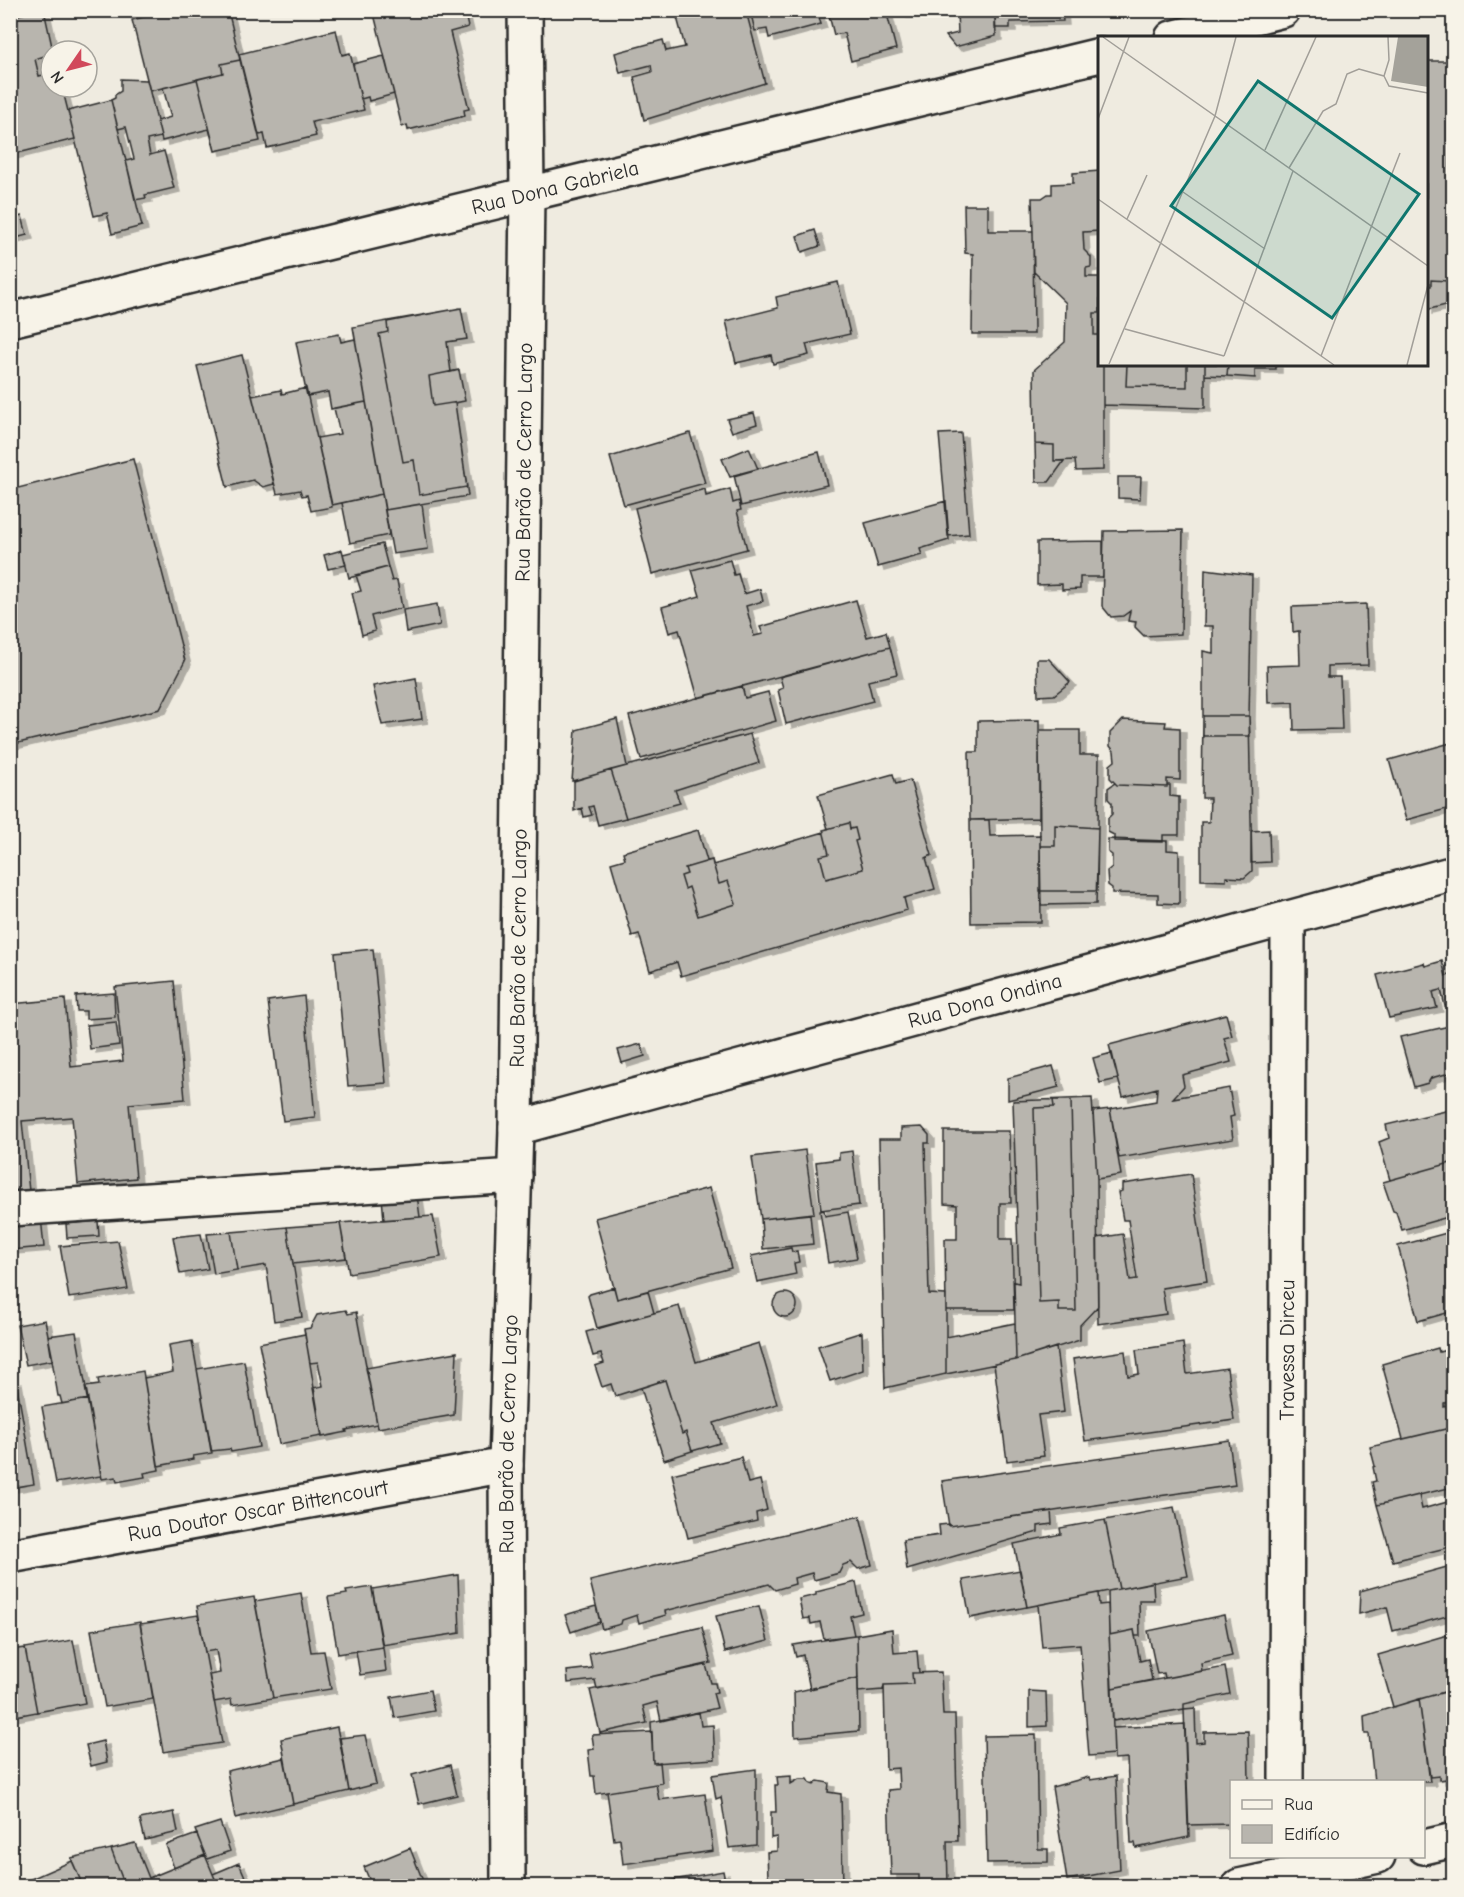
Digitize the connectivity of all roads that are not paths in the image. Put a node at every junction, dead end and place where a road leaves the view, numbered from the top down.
1 (525, 10) edge
2 (1283, 10) edge
3 (1180, 36) edge
4 (1098, 55) edge
5 (527, 193) junction
6 (10, 320) edge
7 (1454, 873) edge
8 (1288, 918) junction
9 (516, 1128) junction
10 (515, 1176) junction
11 (10, 1209) edge
12 (506, 1465) junction
13 (10, 1556) edge
14 (1286, 1780) edge
15 (1454, 1840) edge
16 (1425, 1847) edge
17 (1368, 1858) edge
18 (1286, 1866) edge
19 (508, 1887) edge
20 (1239, 1887) edge

1 - 5 street, Rua Barão de Cerro Largo
2 - 3 street
4 - 5 street, Rua Dona Gabriela
5 - 6 street, Rua Dona Gabriela
5 - 9 street, Rua Barão de Cerro Largo
7 - 8 street, Rua Dona Ondina
8 - 9 street, Rua Dona Ondina
8 - 14 street, Travessa Dirceu
9 - 10 street, Rua Barão de Cerro Largo
10 - 11 street
10 - 12 street, Rua Barão de Cerro Largo
12 - 13 street, Rua Doutor Oscar Bittencourt
12 - 19 street, Rua Barão de Cerro Largo
15 - 16 street
17 - 18 street
18 - 20 street

